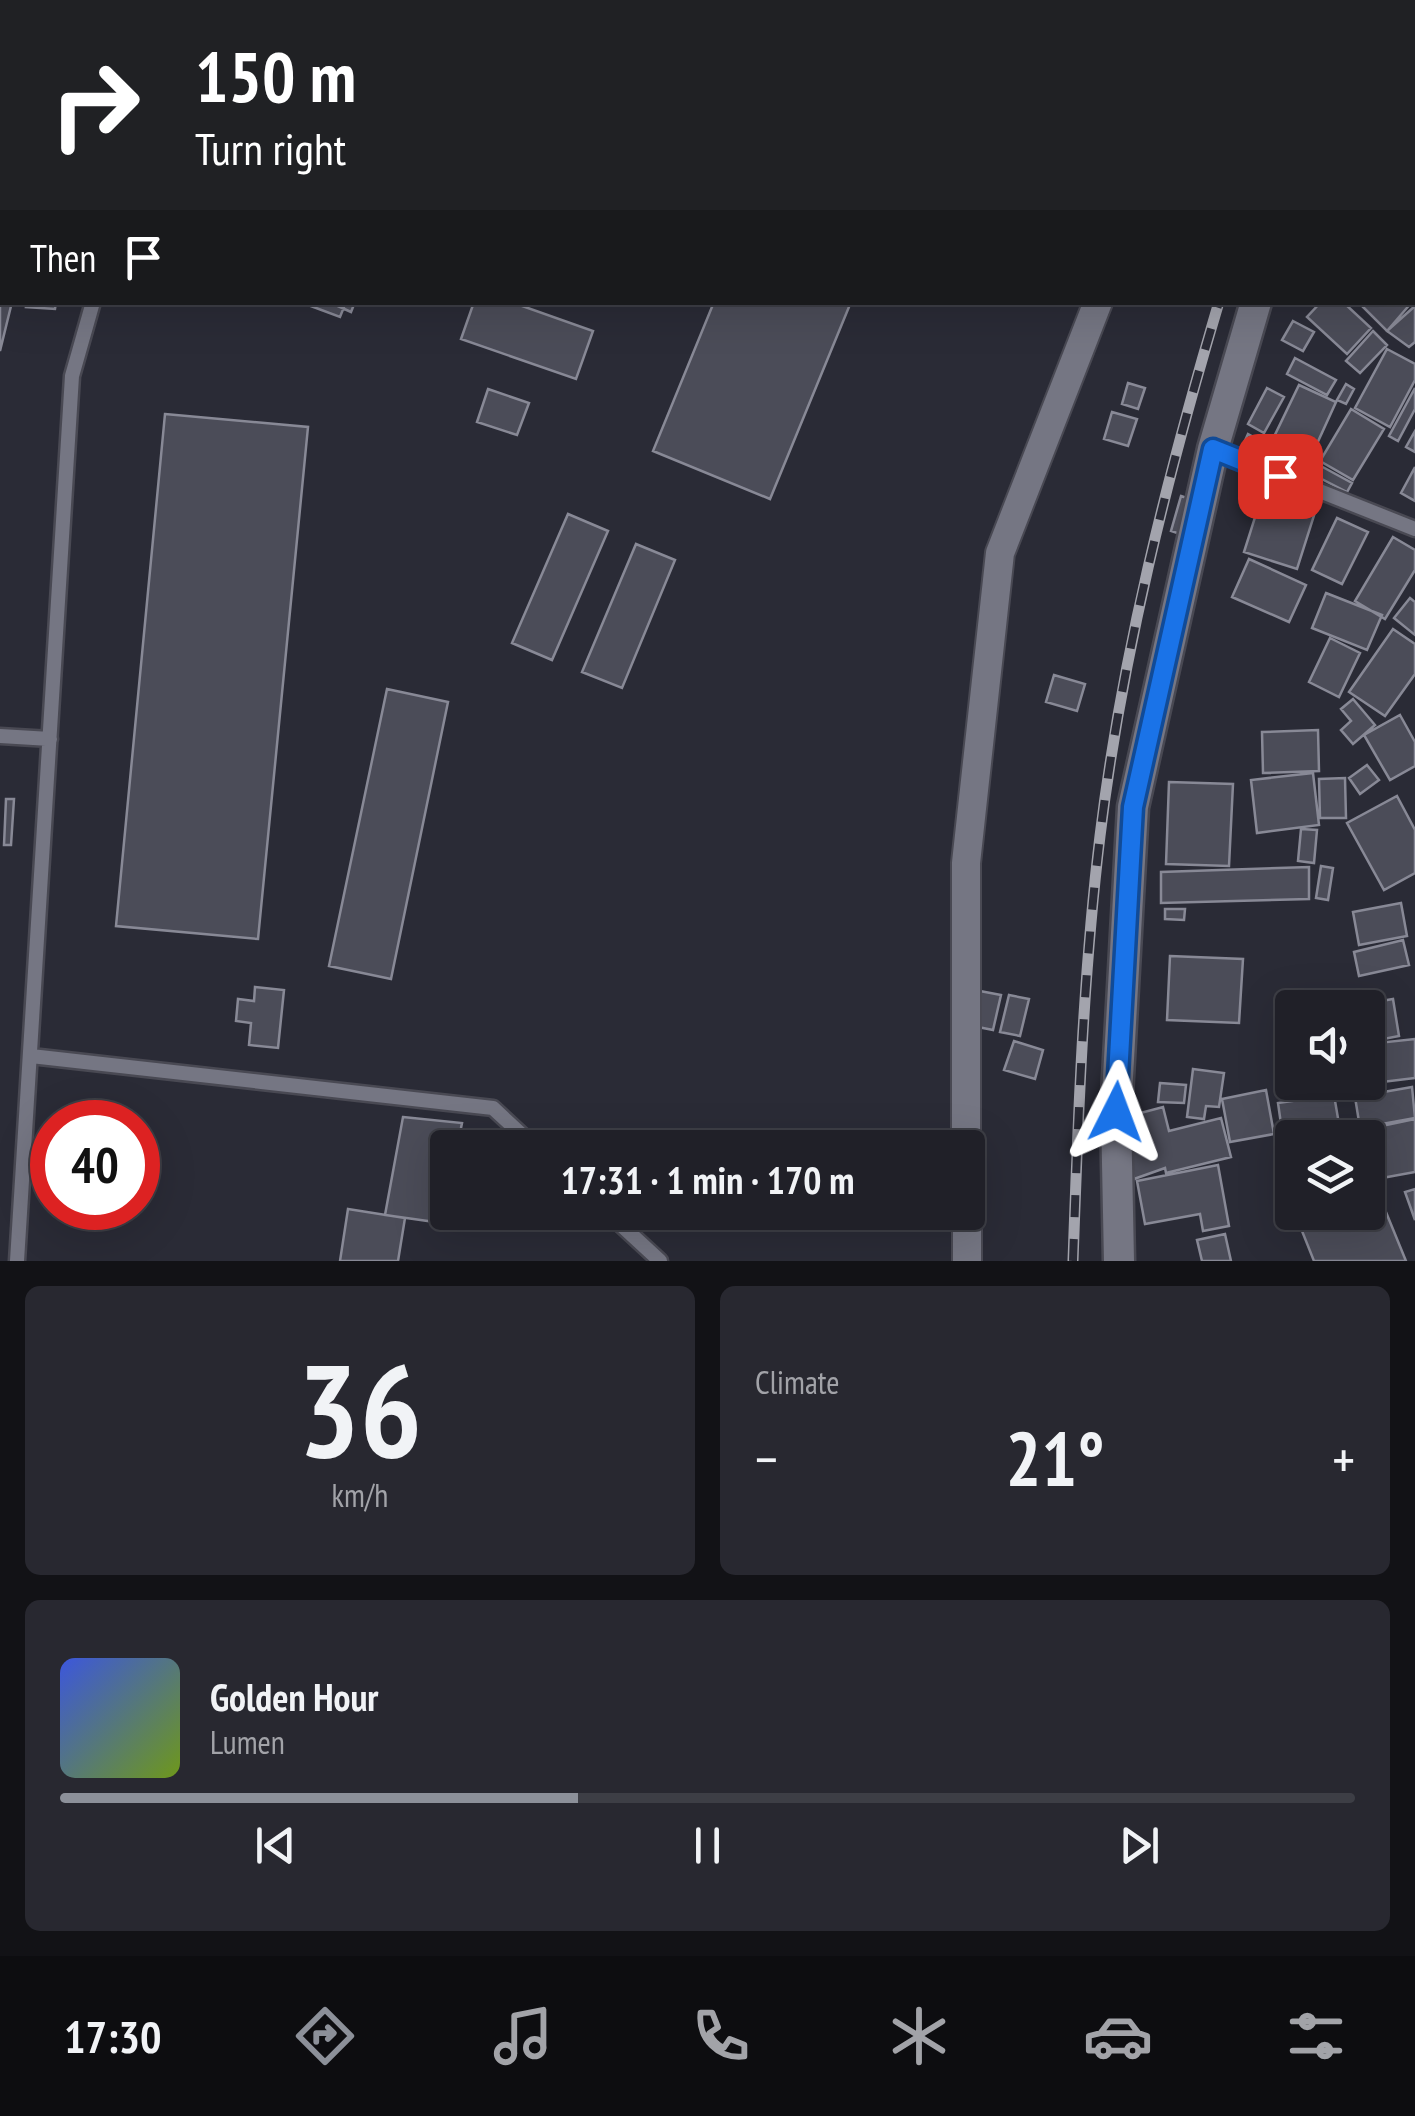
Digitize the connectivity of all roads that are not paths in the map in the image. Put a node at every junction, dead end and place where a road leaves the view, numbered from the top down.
1 (92, 305) edge
2 (1097, 305) edge
3 (1255, 305) edge
4 (1213, 449) junction
5 (1415, 529) edge
6 (0, 736) edge
7 (50, 739) junction
8 (32, 1056) junction
9 (517, 1130) edge
10 (966, 1130) edge
11 (626, 1230) edge
12 (966, 1230) edge
13 (17, 1261) edge
14 (660, 1261) edge
15 (967, 1261) edge
16 (1119, 1261) edge

1 - 7 lane
2 - 10 street
3 - 4 street
4 - 5 lane
4 - 16 street
6 - 7 lane
7 - 8 lane
8 - 9 lane
8 - 13 lane
11 - 14 lane
12 - 15 street

